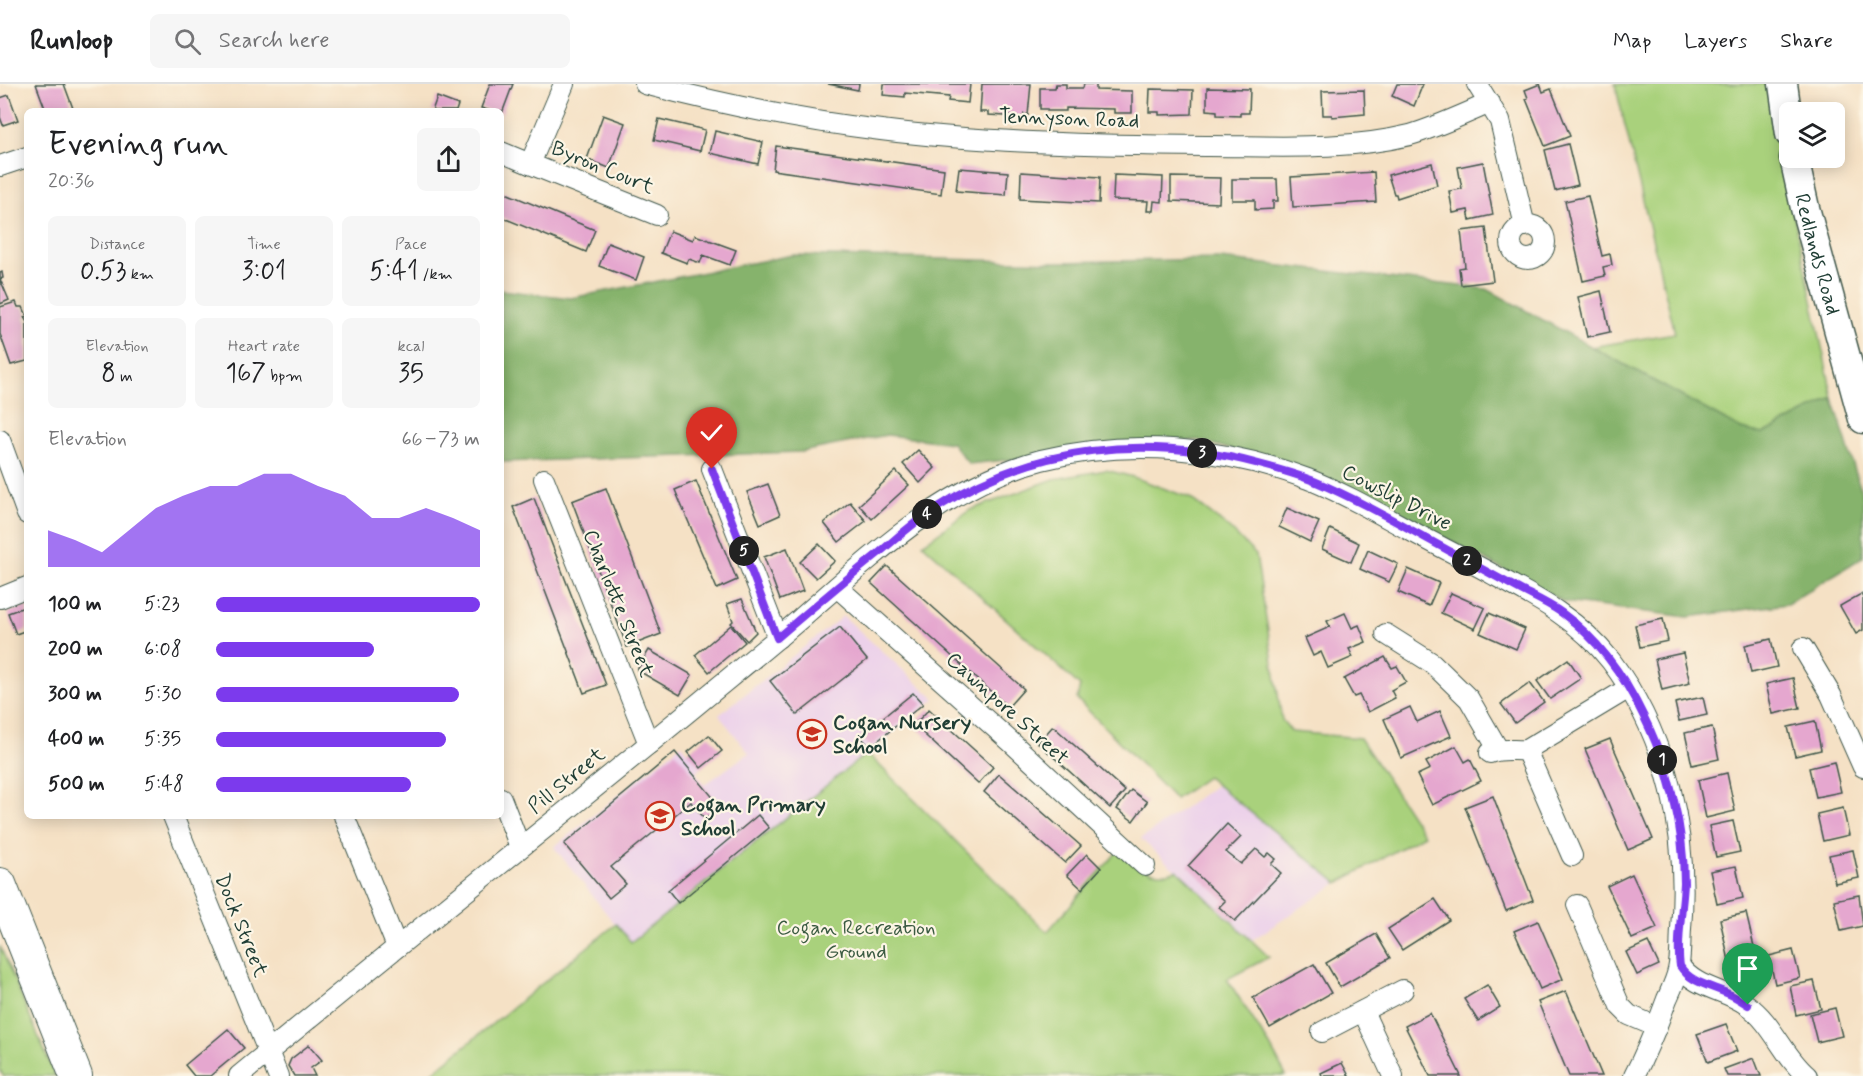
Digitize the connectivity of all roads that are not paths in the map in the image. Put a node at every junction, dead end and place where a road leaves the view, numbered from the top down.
1 (564, 84) edge
2 (645, 84) edge
3 (1477, 84) edge
4 (1783, 84) edge
5 (1786, 102) edge
6 (1490, 103) junction
7 (504, 153) edge
8 (24, 158) edge
9 (530, 164) junction
10 (0, 166) edge
11 (1796, 168) edge
12 (657, 215) dead end
13 (1525, 225) dead end
14 (1856, 364) edge
15 (1863, 418) edge
16 (0, 440) edge
17 (712, 469) dead end
18 (544, 479) dead end
19 (24, 506) edge
20 (837, 587) junction
21 (24, 588) edge
22 (0, 598) edge
23 (1386, 634) dead end
24 (777, 638) junction
25 (1803, 648) dead end
26 (1629, 688) junction
27 (649, 744) junction
28 (1526, 750) junction
29 (1863, 767) edge
30 (504, 806) edge
31 (174, 819) edge
32 (346, 819) edge
33 (520, 847) junction
34 (1572, 856) dead end
35 (1145, 866) dead end
36 (0, 884) edge
37 (1577, 905) dead end
38 (397, 947) junction
39 (1680, 966) junction
40 (1403, 990) dead end
41 (1363, 1011) junction
42 (1657, 1027) junction
43 (1322, 1032) dead end
44 (267, 1052) junction
45 (76, 1076) edge
46 (238, 1076) edge
47 (278, 1076) edge
48 (1392, 1076) edge
49 (1634, 1076) edge
50 (1807, 1076) edge

1 - 9 street
2 - 6 street, Tennyson Road
3 - 6 street
4 - 5 main road
6 - 13 street
7 - 9 street, Byron Court
8 - 10 street
9 - 12 street, Byron Court
11 - 14 main road, Redlands Road
14 - 15 main road, Redlands Road
16 - 19 street
17 - 24 street
18 - 27 street, Charlotte Street
20 - 24 street, Pill Street
20 - 26 street, Cowslip Drive
20 - 35 street, Cawnpore Street
21 - 22 street
23 - 28 street
24 - 27 street, Pill Street
25 - 29 street
26 - 28 street
26 - 39 street, Cowslip Drive
27 - 33 street, Pill Street
28 - 34 street
30 - 33 street
31 - 44 street, Dock Street
32 - 38 street
33 - 38 street, Pill Street
36 - 45 main road
37 - 42 street
38 - 44 street, Pill Street
39 - 42 street, Cowslip Drive
39 - 50 street
40 - 41 street
41 - 43 street
41 - 48 street
42 - 49 street, Cowslip Drive
44 - 46 street, Pill Street
44 - 47 street, Dock Street

